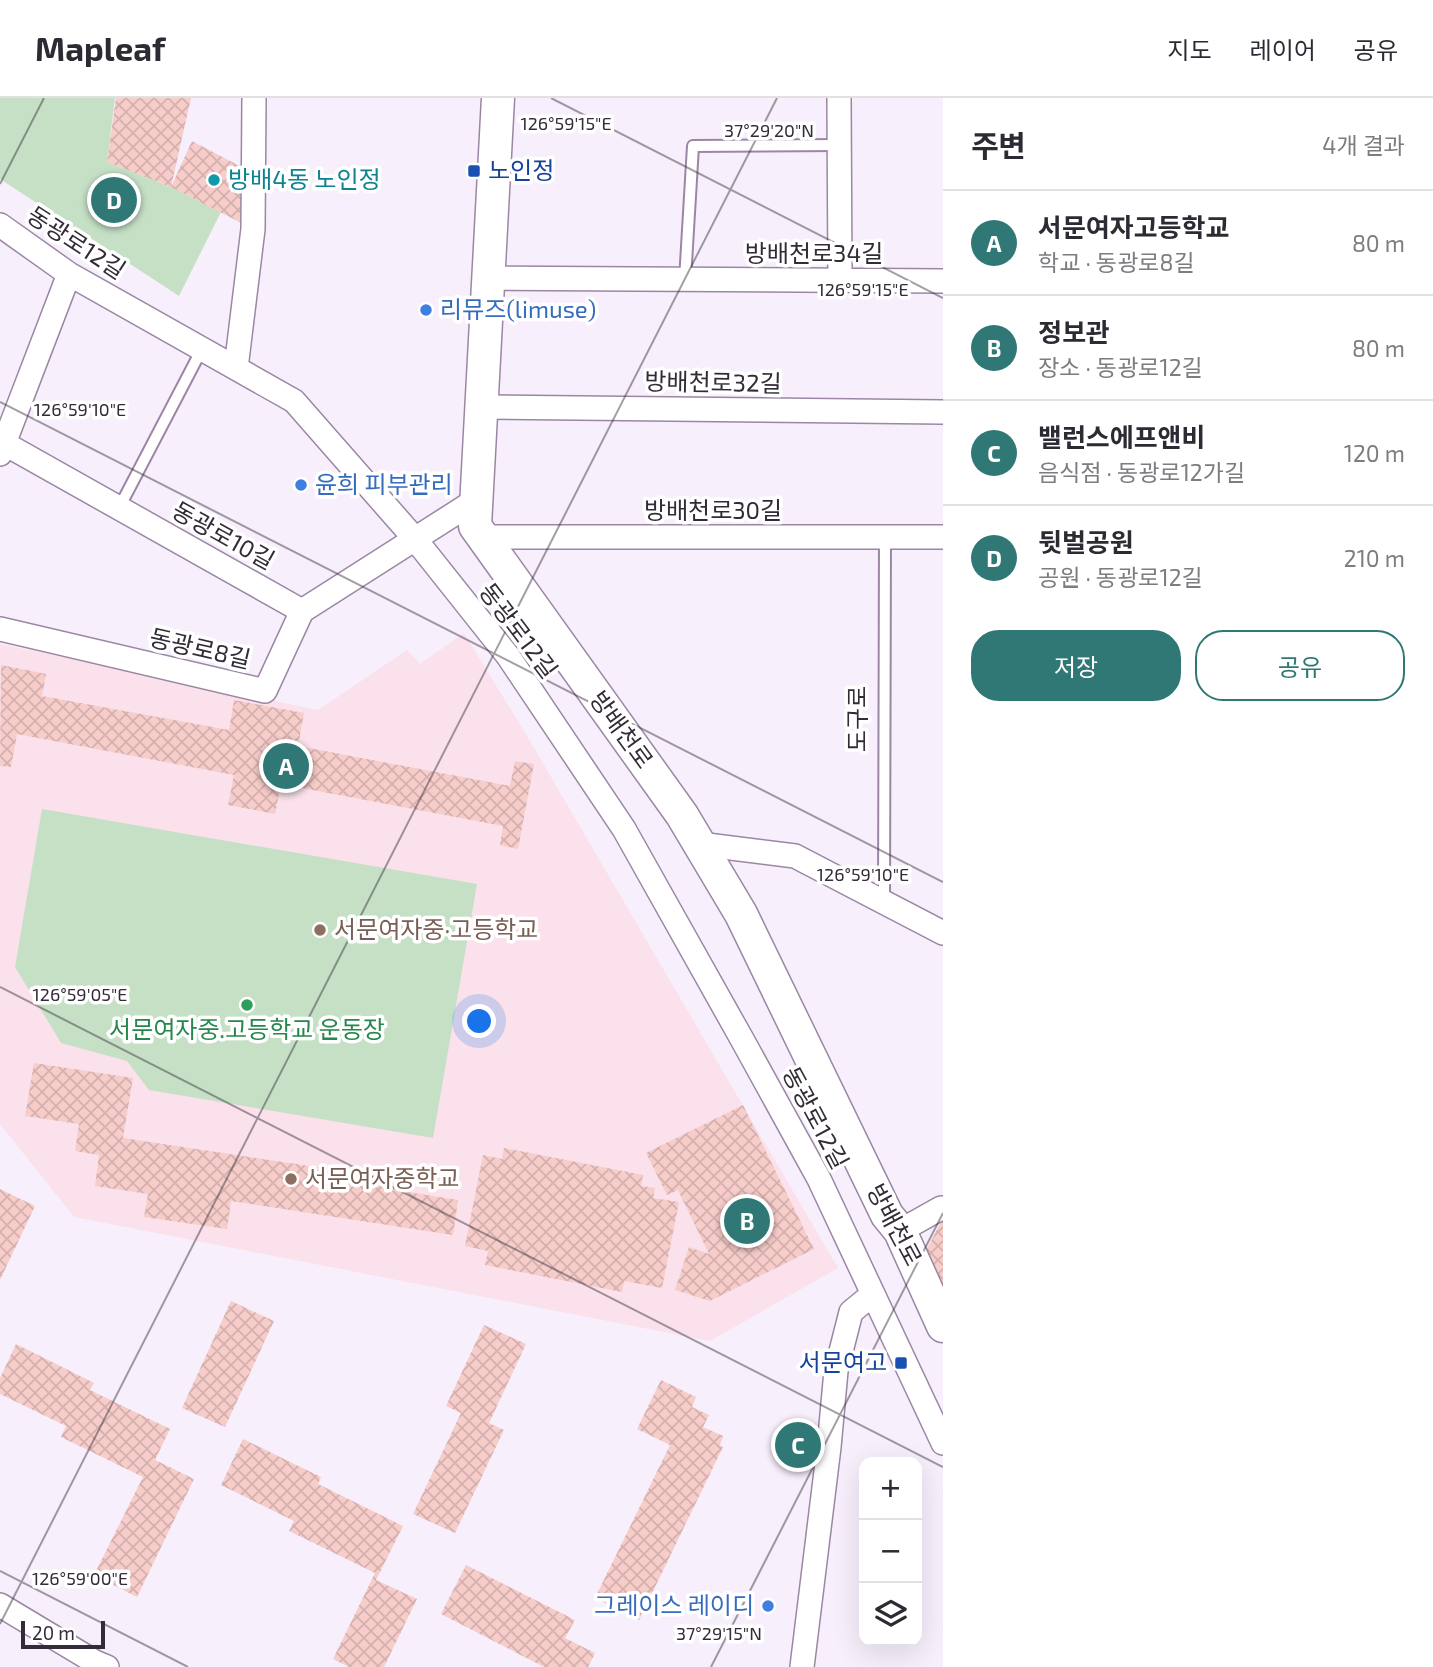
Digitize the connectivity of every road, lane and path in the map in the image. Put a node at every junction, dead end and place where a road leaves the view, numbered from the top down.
1 (254, 98) edge
2 (498, 98) edge
3 (839, 98) edge
4 (839, 145) junction
5 (0, 225) edge
6 (69, 274) junction
7 (488, 278) junction
8 (685, 279) junction
9 (840, 280) junction
10 (943, 281) edge
11 (202, 349) junction
12 (236, 368) junction
13 (482, 407) junction
14 (943, 412) edge
15 (1, 446) edge
16 (477, 500) junction
17 (119, 508) junction
18 (483, 537) junction
19 (885, 537) junction
20 (943, 537) edge
21 (415, 539) junction
22 (302, 611) junction
23 (0, 629) edge
24 (699, 844) junction
25 (884, 902) junction
26 (943, 933) edge
27 (942, 1207) edge
28 (900, 1231) junction
29 (873, 1294) junction
30 (943, 1326) edge
31 (943, 1443) edge
32 (0, 1605) edge
33 (107, 1667) edge
34 (803, 1667) edge

1 - 12 street
2 - 7 street, 방배천로
3 - 4 street
4 - 8 lane
4 - 9 street
5 - 6 street, 동광로12길
6 - 11 street, 동광로12길
6 - 15 street
7 - 8 street, 방배천로34길
7 - 13 street, 방배천로
8 - 9 street, 방배천로34길
9 - 10 street, 방배천로34길
11 - 12 street, 동광로12길
11 - 17 lane
12 - 21 street, 동광로12길
13 - 14 street, 방배천로32길
13 - 16 street, 방배천로
15 - 17 street, 동광로10길
16 - 18 street, 방배천로
16 - 21 street
17 - 22 street, 동광로10길
18 - 19 street, 방배천로30길
18 - 24 street, 방배천로
19 - 20 street, 방배천로30길
19 - 25 lane, 도구로
21 - 22 street
21 - 29 street, 동광로12길
22 - 23 street, 동광로8길
24 - 25 street
24 - 28 street, 방배천로
25 - 26 street
27 - 28 street
28 - 30 street, 방배천로
29 - 31 street, 동광로12길
29 - 34 street
32 - 33 street

